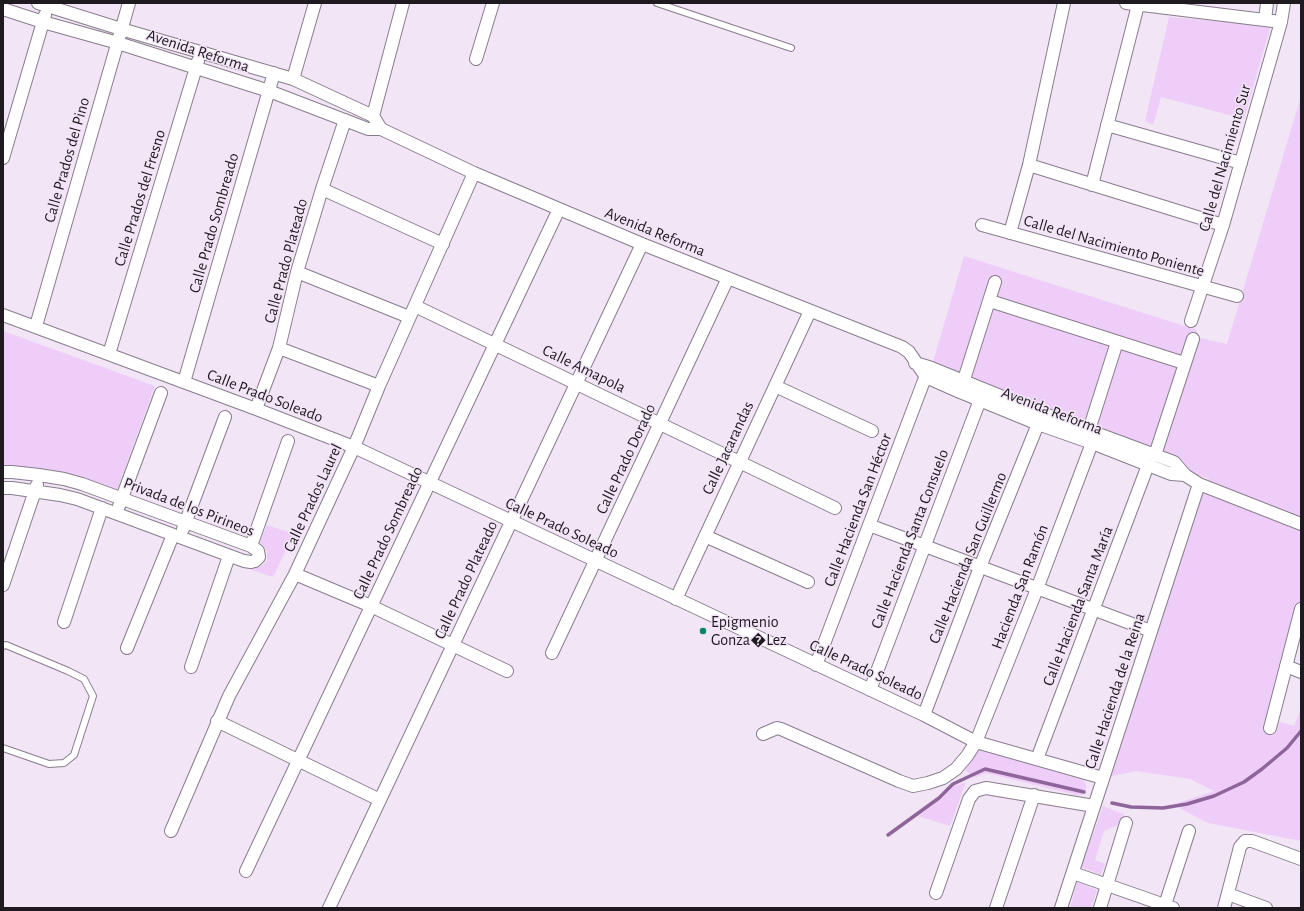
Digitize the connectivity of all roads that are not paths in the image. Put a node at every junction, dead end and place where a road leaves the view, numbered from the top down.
1 (129, 3) edge
2 (315, 3) edge
3 (403, 3) edge
4 (492, 3) edge
5 (657, 3) edge
6 (1064, 3) edge
7 (1267, 3) edge
8 (1284, 3) edge
9 (45, 4) edge
10 (1132, 4) edge
11 (3, 9) edge
12 (1265, 20) junction
13 (43, 22) junction
14 (1281, 22) junction
15 (121, 29) junction
16 (118, 43) junction
17 (791, 48) dead end
18 (200, 52) junction
19 (476, 59) dead end
20 (196, 68) junction
21 (274, 73) junction
22 (293, 79) junction
23 (269, 90) junction
24 (373, 116) junction
25 (345, 120) junction
26 (1107, 125) junction
27 (381, 129) junction
28 (3, 158) edge
29 (1241, 163) junction
30 (1029, 165) junction
31 (474, 174) junction
32 (1092, 185) junction
33 (322, 190) junction
34 (559, 209) junction
35 (982, 225) dead end
36 (1223, 225) junction
37 (1010, 233) junction
38 (442, 244) junction
39 (642, 244) junction
40 (297, 272) junction
41 (728, 278) junction
42 (996, 282) dead end
43 (1202, 287) junction
44 (1237, 296) dead end
45 (990, 301) junction
46 (415, 306) junction
47 (810, 311) junction
48 (3, 315) edge
49 (409, 317) junction
50 (1191, 321) dead end
51 (36, 326) junction
52 (1192, 339) dead end
53 (1118, 342) junction
54 (495, 344) junction
55 (279, 348) junction
56 (109, 354) junction
57 (1184, 363) junction
58 (927, 372) junction
59 (184, 382) junction
60 (576, 383) junction
61 (378, 386) junction
62 (775, 386) junction
63 (962, 386) junction
64 (161, 393) dead end
65 (980, 400) junction
66 (256, 409) junction
67 (1045, 414) junction
68 (224, 417) dead end
69 (660, 424) junction
70 (1038, 424) junction
71 (1089, 430) junction
72 (872, 431) dead end
73 (288, 441) dead end
74 (1092, 443) junction
75 (354, 448) junction
76 (1152, 460) junction
77 (739, 462) junction
78 (3, 472) edge
79 (39, 475) junction
80 (429, 483) junction
81 (1198, 484) junction
82 (3, 488) edge
83 (35, 491) junction
84 (122, 498) junction
85 (102, 508) junction
86 (835, 508) dead end
87 (116, 513) junction
88 (186, 521) junction
89 (511, 521) junction
90 (1301, 524) edge
91 (869, 525) junction
92 (177, 536) junction
93 (705, 536) junction
94 (251, 546) junction
95 (924, 546) junction
96 (229, 556) junction
97 (595, 561) junction
98 (980, 567) junction
99 (295, 574) junction
100 (808, 582) dead end
101 (3, 584) edge
102 (1037, 588) junction
103 (676, 599) junction
104 (371, 606) junction
105 (1301, 609) edge
106 (1093, 610) junction
107 (64, 622) dead end
108 (1151, 631) junction
109 (3, 646) edge
110 (453, 646) junction
111 (128, 648) dead end
112 (552, 653) dead end
113 (816, 665) junction
114 (1286, 666) junction
115 (191, 667) dead end
116 (507, 671) dead end
117 (1301, 672) edge
118 (870, 690) junction
119 (924, 715) junction
120 (217, 721) junction
121 (1270, 728) dead end
122 (763, 734) dead end
123 (976, 742) junction
124 (3, 748) edge
125 (1037, 759) junction
126 (298, 760) junction
127 (1103, 778) junction
128 (1034, 795) junction
129 (380, 800) junction
130 (1094, 806) junction
131 (1126, 823) dead end
132 (1189, 830) dead end
133 (171, 831) dead end
134 (1301, 859) edge
135 (246, 871) dead end
136 (1072, 873) junction
137 (1107, 885) junction
138 (936, 893) dead end
139 (1228, 894) junction
140 (1167, 907) edge
141 (329, 908) edge
142 (996, 908) edge
143 (1061, 908) edge
144 (1100, 908) edge
145 (1224, 908) edge
146 (1266, 908) edge

1 - 15 street, Calle Prados del Pino
2 - 22 street
3 - 24 street
4 - 19 street
5 - 17 lane
6 - 30 street
7 - 12 street
8 - 14 street, Calle del Nacimiento Sur
9 - 13 street
9 - 15 street, Avenida Reforma
10 - 12 street
10 - 26 street
11 - 13 street, Avenida Reforma
12 - 14 street
13 - 16 street, Avenida Reforma
13 - 28 street
14 - 29 street, Calle del Nacimiento Sur
15 - 16 street, Calle Prados del Pino
15 - 18 street, Avenida Reforma
16 - 20 street, Avenida Reforma
16 - 51 street, Calle Prados del Pino
18 - 20 street, Calle Prados del Fresno
18 - 21 street, Avenida Reforma
20 - 23 street, Avenida Reforma
20 - 56 street, Calle Prados del Fresno
21 - 22 street, Avenida Reforma
21 - 23 street, Calle Prado Sombreado
22 - 24 street, Avenida Reforma
23 - 25 street, Avenida Reforma
23 - 59 street, Calle Prado Sombreado
24 - 27 street
25 - 27 street, Avenida Reforma
25 - 33 street, Calle Prado Plateado
26 - 29 street
26 - 32 street
27 - 31 street, Avenida Reforma
29 - 36 street, Calle del Nacimiento Sur
30 - 32 street
30 - 37 street
31 - 34 street, Avenida Reforma
31 - 38 street, Calle Prados Laurel
32 - 36 street
33 - 38 street
33 - 40 street, Calle Prado Plateado
34 - 39 street, Avenida Reforma
34 - 54 street, Calle Prado Sombreado
35 - 37 street, Calle del Nacimiento Poniente
36 - 43 street, Calle del Nacimiento Sur
37 - 43 street, Calle del Nacimiento Poniente
38 - 46 street, Calle Prados Laurel
39 - 41 street, Avenida Reforma
39 - 60 street, Calle Prado Plateado
40 - 49 street
40 - 55 street, Calle Prado Plateado
41 - 47 street, Avenida Reforma
41 - 69 street, Calle Prado Dorado
42 - 45 street
43 - 44 street, Calle del Nacimiento Poniente
43 - 50 street, Calle del Nacimiento Sur
45 - 53 street
45 - 63 street
46 - 49 street, Calle Prados Laurel
46 - 54 street, Calle Amapola
47 - 58 street, Avenida Reforma
47 - 62 street, Calle Jacarandas
48 - 51 street, Calle Prado Soleado
49 - 61 street, Calle Prados Laurel
51 - 56 street, Calle Prado Soleado
52 - 57 street, Calle Hacienda Santa María
53 - 57 street
53 - 71 street
54 - 60 street, Calle Amapola
54 - 80 street, Calle Prado Sombreado
55 - 61 street
55 - 66 street, Calle Prado Plateado
56 - 59 street, Calle Prado Soleado
57 - 76 street, Calle Hacienda Santa María
58 - 63 street, Avenida Reforma
58 - 91 street, Calle Hacienda San Héctor
59 - 66 street, Calle Prado Soleado
60 - 69 street, Calle Amapola
60 - 89 street, Calle Prado Plateado
61 - 75 street, Calle Prados Laurel
62 - 72 street
62 - 77 street, Calle Jacarandas
63 - 65 street, Avenida Reforma
63 - 67 street, Avenida Reforma
64 - 84 street
65 - 70 street, Avenida Reforma
65 - 95 street, Calle Hacienda Santa Consuelo
66 - 75 street, Calle Prado Soleado
67 - 70 street, Calle Hacienda San Guillermo
67 - 71 street, Avenida Reforma
68 - 88 street
69 - 77 street, Calle Amapola
69 - 97 street, Calle Prado Dorado
70 - 74 street, Avenida Reforma
70 - 98 street, Calle Hacienda San Guillermo
71 - 76 street, Avenida Reforma
73 - 94 street
74 - 76 street, Avenida Reforma
74 - 102 street, Hacienda San Ramón
75 - 80 street, Calle Prado Soleado
75 - 99 street, Calle Prados Laurel
76 - 81 street, Avenida Reforma
76 - 106 street, Calle Hacienda Santa María
77 - 86 street, Calle Amapola
77 - 93 street, Calle Jacarandas
78 - 79 street, Privada de los Pirineos
79 - 83 street
79 - 84 street, Privada de los Pirineos
80 - 89 street, Calle Prado Soleado
80 - 104 street, Calle Prado Sombreado
81 - 90 street, Avenida Reforma
81 - 108 street, Calle Hacienda de la Reina
82 - 83 street, Privada de los Pirineos
83 - 85 street, Privada de los Pirineos
83 - 101 street
84 - 87 street
84 - 88 street, Privada de los Pirineos
85 - 87 street, Privada de los Pirineos
85 - 107 street
87 - 92 street, Privada de los Pirineos
88 - 92 street
88 - 94 street, Privada de los Pirineos
89 - 97 street, Calle Prado Soleado
89 - 110 street, Calle Prado Plateado
91 - 95 street
91 - 113 street, Calle Hacienda San Héctor
92 - 96 street, Privada de los Pirineos
92 - 111 street
93 - 100 street
93 - 103 street, Calle Jacarandas
94 - 96 street, Privada de los Pirineos
95 - 98 street
95 - 118 street, Calle Hacienda Santa Consuelo
96 - 115 street
97 - 103 street, Calle Prado Soleado
97 - 112 street, Calle Prado Dorado
98 - 102 street
98 - 119 street, Calle Hacienda San Guillermo
99 - 104 street
99 - 120 street, Calle Prados Laurel
102 - 106 street
102 - 123 street, Hacienda San Ramón
103 - 113 street, Calle Prado Soleado
104 - 110 street
104 - 126 street, Calle Prado Sombreado
105 - 114 street
106 - 108 street
106 - 125 street, Calle Hacienda Santa María
108 - 127 street, Calle Hacienda de la Reina
109 - 124 lane
110 - 116 street
110 - 129 street, Calle Prado Plateado
113 - 118 street, Calle Prado Soleado
114 - 117 street
114 - 121 street
118 - 119 street, Calle Prado Soleado
119 - 123 street, Calle Prado Soleado
120 - 126 street
120 - 133 street, Calle Prados Laurel
122 - 123 street, Hacienda San Ramón
123 - 125 street, Calle Prado Soleado
125 - 127 street, Calle Prado Soleado
126 - 129 street
126 - 135 street, Calle Prado Sombreado
127 - 130 street, Calle Hacienda de la Reina
128 - 130 street
128 - 138 street
128 - 142 street
129 - 141 street, Calle Prado Plateado
130 - 136 street, Calle Hacienda de la Reina
131 - 137 street
132 - 140 street
134 - 139 street
136 - 137 street
136 - 143 street, Calle Hacienda de la Reina
137 - 140 street
137 - 144 street
139 - 145 street
139 - 146 street

